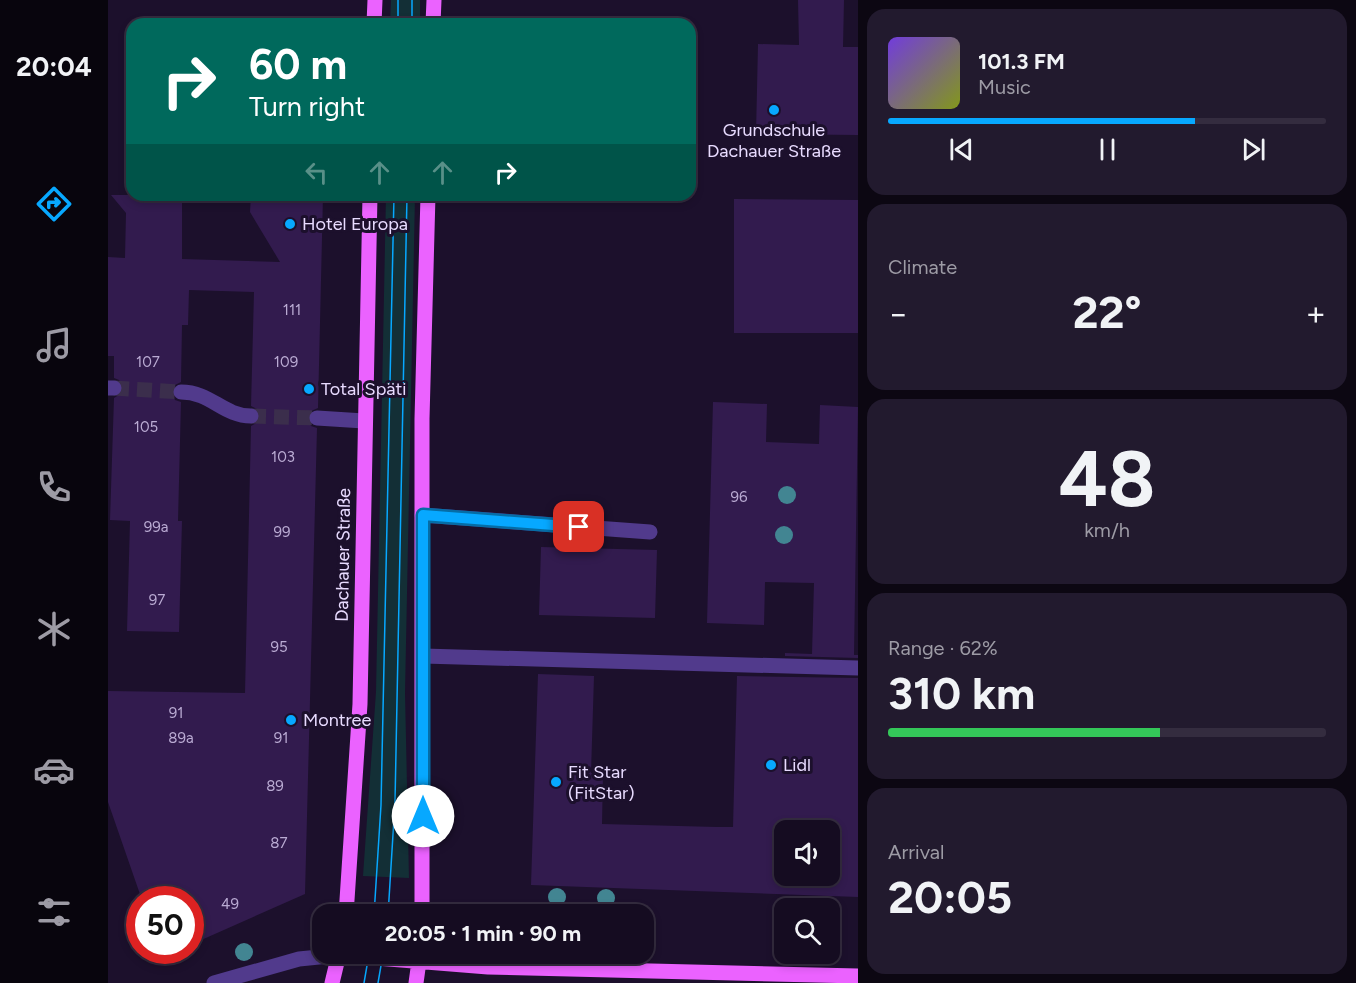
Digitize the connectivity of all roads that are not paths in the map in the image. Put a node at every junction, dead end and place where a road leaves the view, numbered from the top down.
1 (375, 0) edge
2 (434, 0) edge
3 (374, 18) edge
4 (433, 18) edge
5 (370, 201) edge
6 (428, 201) edge
7 (181, 392) tunnel mouth
8 (251, 416) tunnel mouth
9 (317, 418) tunnel mouth
10 (364, 421) junction
11 (423, 515) junction
12 (650, 532) dead end
13 (423, 656) junction
14 (858, 668) edge
15 (347, 904) edge
16 (422, 904) edge
17 (312, 957) edge
18 (337, 964) edge
19 (418, 964) edge
20 (465, 964) edge
21 (858, 976) edge
22 (681, 978) edge
23 (214, 983) edge
24 (332, 983) edge
25 (416, 983) edge

1 - 3 main road
2 - 4 main road
5 - 10 main road, Dachauer Straße
6 - 11 main road
7 - 8 street
9 - 10 street
10 - 15 main road, Dachauer Straße
11 - 12 street
11 - 13 main road
13 - 14 street
13 - 16 main road
17 - 23 street
18 - 24 main road
19 - 25 main road
20 - 22 main road
21 - 22 main road

